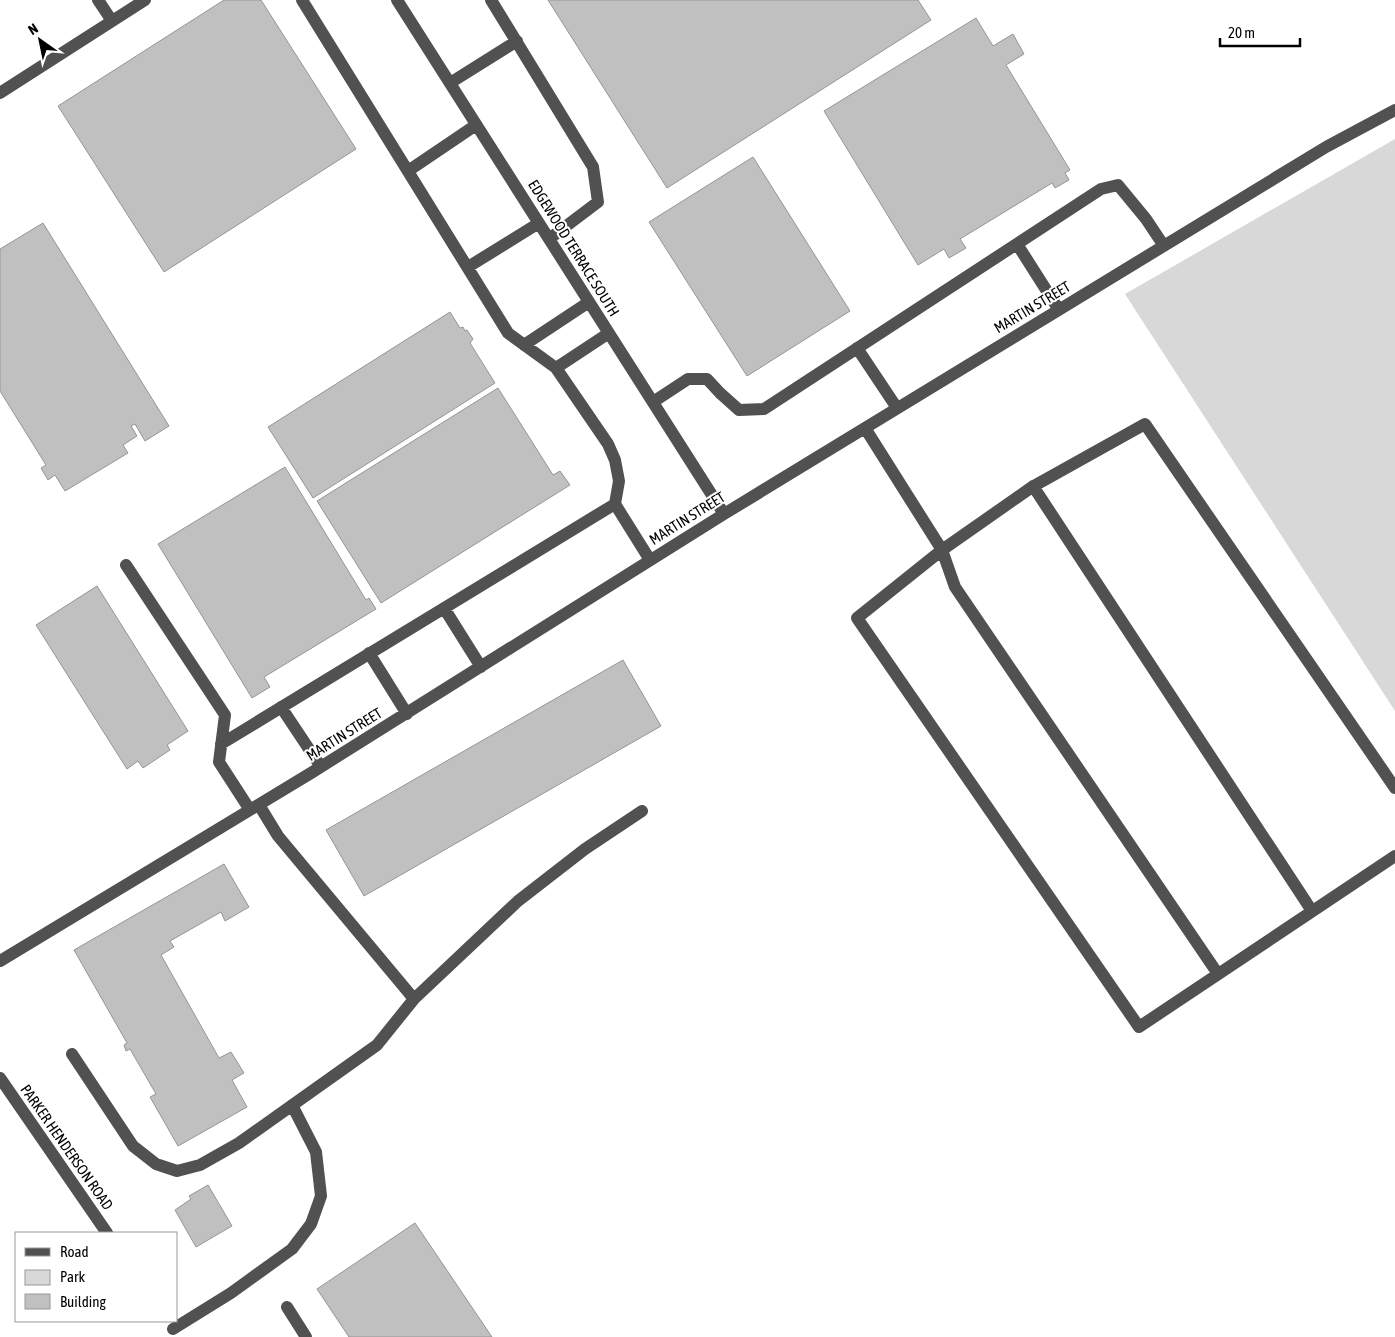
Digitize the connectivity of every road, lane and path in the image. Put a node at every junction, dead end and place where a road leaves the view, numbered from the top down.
1 (98, 0) edge
2 (145, 0) edge
3 (302, 0) edge
4 (398, 0) edge
5 (491, 0) edge
6 (112, 21) junction
7 (517, 42) junction
8 (450, 83) junction
9 (1, 89) edge
10 (1395, 110) edge
11 (476, 125) junction
12 (408, 171) junction
13 (539, 223) junction
14 (549, 239) junction
15 (1016, 244) junction
16 (1164, 246) junction
17 (468, 267) junction
18 (589, 302) junction
19 (1059, 310) junction
20 (609, 333) junction
21 (524, 345) junction
22 (857, 348) junction
23 (556, 368) junction
24 (653, 402) junction
25 (897, 408) junction
26 (865, 428) junction
27 (1033, 486) junction
28 (615, 504) junction
29 (724, 514) junction
30 (942, 550) junction
31 (650, 560) junction
32 (126, 565) dead end
33 (444, 608) junction
34 (369, 654) junction
35 (480, 667) junction
36 (281, 707) junction
37 (407, 714) junction
38 (222, 744) junction
39 (321, 767) junction
40 (1395, 788) edge
41 (254, 808) junction
42 (642, 811) dead end
43 (1395, 856) edge
44 (1312, 911) junction
45 (0, 961) edge
46 (1218, 974) junction
47 (414, 999) junction
48 (72, 1054) dead end
49 (0, 1078) edge
50 (292, 1105) junction
51 (106, 1232) edge
52 (287, 1308) dead end
53 (173, 1329) edge
54 (306, 1337) edge

1 - 6 street
2 - 6 street
3 - 12 street
4 - 8 street, EDGEWOOD TERRACE SOUTH
5 - 7 street
6 - 9 street
7 - 8 street
7 - 14 street
8 - 11 street, EDGEWOOD TERRACE SOUTH
10 - 16 street, MARTIN STREET
11 - 12 street
11 - 13 street, EDGEWOOD TERRACE SOUTH
12 - 17 street
13 - 14 street, EDGEWOOD TERRACE SOUTH
13 - 17 street
14 - 18 street, EDGEWOOD TERRACE SOUTH
15 - 16 street
15 - 19 street
15 - 22 street
16 - 19 street, MARTIN STREET
17 - 21 street
18 - 20 street, EDGEWOOD TERRACE SOUTH
18 - 21 street
19 - 25 street, MARTIN STREET
20 - 23 street
20 - 24 street, EDGEWOOD TERRACE SOUTH
21 - 23 street
22 - 24 street
22 - 25 street
23 - 28 street
24 - 29 street, EDGEWOOD TERRACE SOUTH
25 - 26 street, MARTIN STREET
26 - 29 street, MARTIN STREET
26 - 30 street
27 - 30 street
27 - 40 street
27 - 44 street
28 - 31 street
28 - 33 street
29 - 31 street, MARTIN STREET
30 - 46 street
30 - 46 street
31 - 35 street, MARTIN STREET
32 - 38 street
33 - 34 street
33 - 35 street
34 - 36 street
34 - 37 street
35 - 37 street, MARTIN STREET
36 - 38 street
36 - 39 street
37 - 39 street, MARTIN STREET
38 - 41 street
39 - 41 street, MARTIN STREET
41 - 45 street, MARTIN STREET
41 - 47 street
42 - 47 street
43 - 44 street
44 - 46 street
47 - 50 street
48 - 50 street
49 - 51 street, PARKER HENDERSON ROAD
50 - 53 street
52 - 54 street

